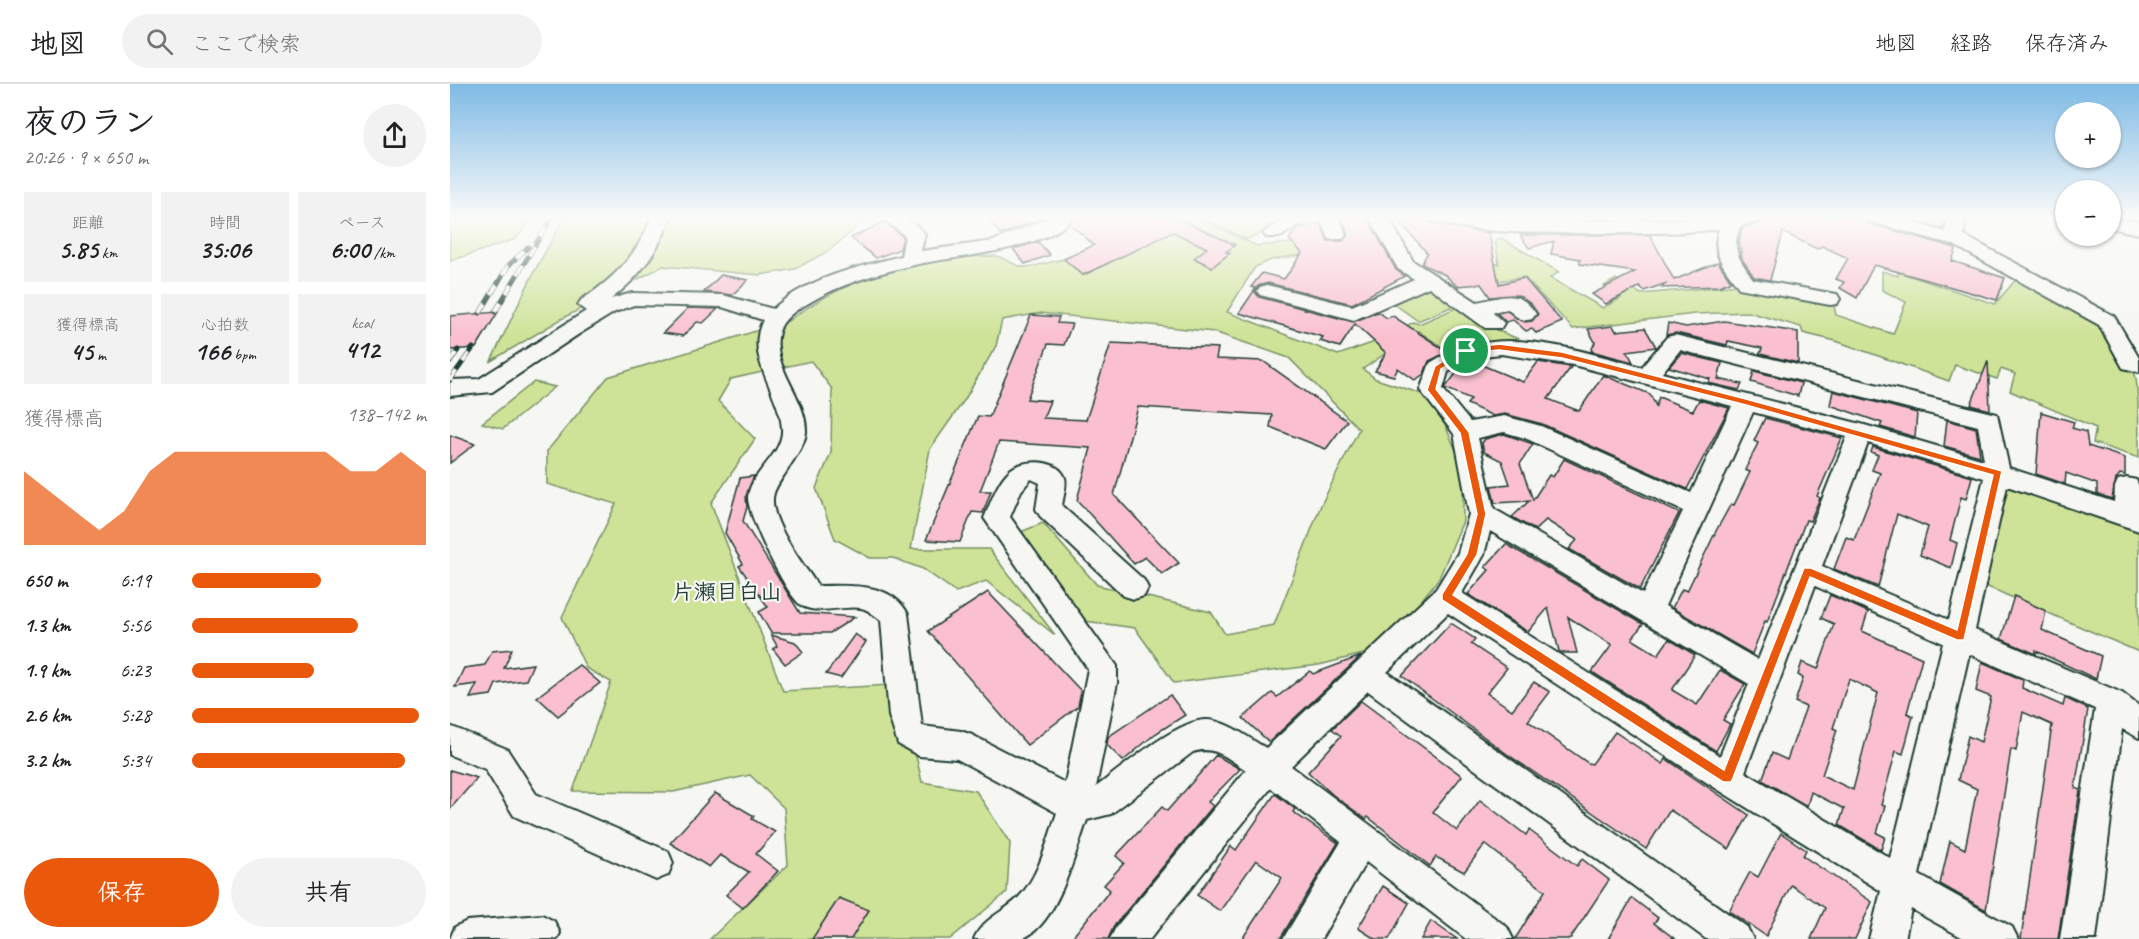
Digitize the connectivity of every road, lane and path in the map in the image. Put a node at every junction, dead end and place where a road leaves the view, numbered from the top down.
1 (645, 257) edge
2 (924, 257) edge
3 (1400, 257) edge
4 (1729, 257) edge
5 (2004, 257) edge
6 (910, 259) joint
7 (1430, 279) junction
8 (1267, 291) dead end
9 (1830, 299) dead end
10 (1472, 309) junction
11 (1525, 314) dead end
12 (774, 316) junction
13 (1493, 323) dead end
14 (2139, 365) edge
15 (1646, 377) junction
16 (454, 393) edge
17 (1746, 402) junction
18 (1465, 432) junction
19 (1860, 434) junction
20 (1998, 473) junction
21 (2127, 487) dead end
22 (1698, 507) junction
23 (1482, 514) junction
24 (2132, 518) edge
25 (1807, 571) junction
26 (1134, 588) dead end
27 (1446, 597) junction
28 (1649, 611) junction
29 (1961, 637) junction
30 (1367, 674) junction
31 (1766, 679) junction
32 (2111, 702) junction
33 (2139, 724) edge
34 (450, 740) edge
35 (1268, 768) junction
36 (1727, 778) junction
37 (1076, 806) junction
38 (1362, 838) junction
39 (656, 863) dead end
40 (1900, 885) junction
41 (542, 933) dead end
42 (467, 939) edge
43 (992, 939) edge
44 (1128, 939) edge
45 (1301, 939) edge
46 (1495, 939) edge
47 (1735, 939) edge
48 (1887, 939) edge
49 (2000, 939) edge
50 (2078, 939) edge

1 - 16 street
2 - 6 street
3 - 7 street
4 - 9 street
5 - 14 street
6 - 12 street
7 - 8 street
7 - 10 street
10 - 11 street
10 - 13 street
12 - 16 street
12 - 37 street
15 - 17 street
15 - 18 street
15 - 20 street
17 - 19 street
17 - 22 street
18 - 22 street
18 - 23 street
19 - 20 street
19 - 25 street
20 - 24 street
20 - 29 street
21 - 24 street
22 - 28 street
23 - 27 street
23 - 28 street
25 - 29 street
25 - 31 street
26 - 37 street
27 - 30 street
27 - 36 street
28 - 31 street
29 - 32 street
29 - 40 street
30 - 35 street
30 - 47 street
31 - 36 street
32 - 33 street
32 - 50 street
34 - 39 street
35 - 37 street
35 - 38 street
35 - 44 street
36 - 40 street
37 - 43 street
38 - 45 street
38 - 46 street
40 - 48 street
40 - 49 street
41 - 42 street

